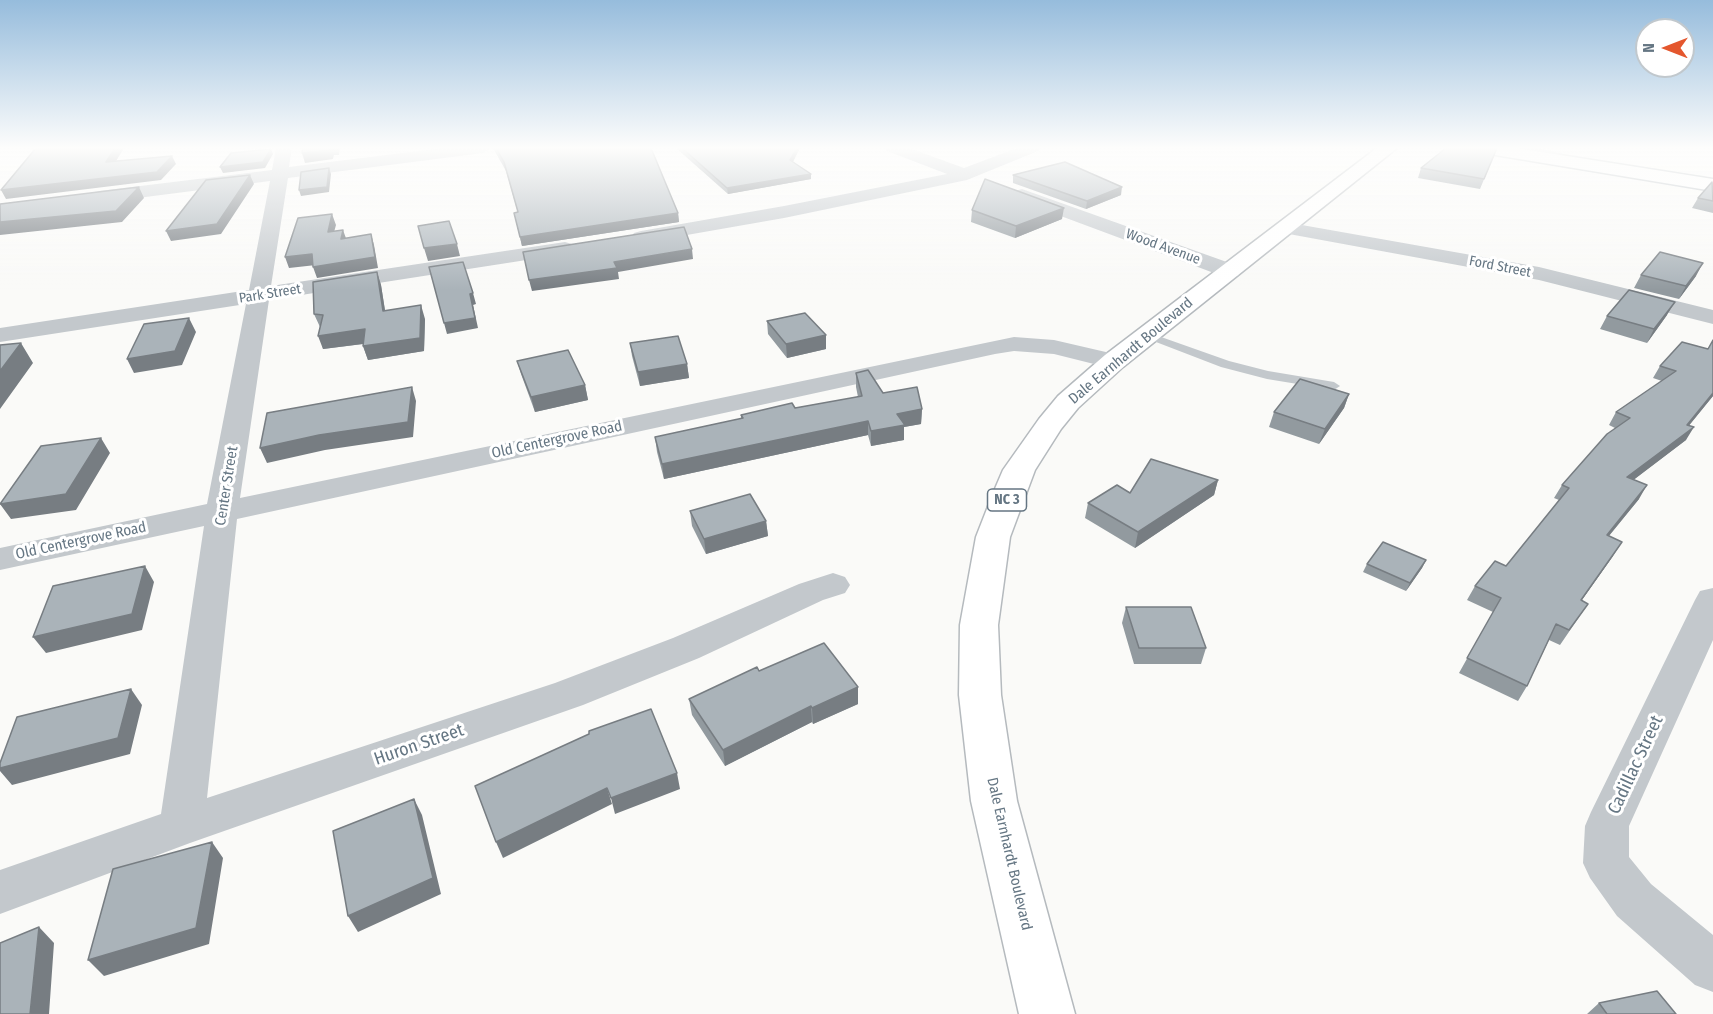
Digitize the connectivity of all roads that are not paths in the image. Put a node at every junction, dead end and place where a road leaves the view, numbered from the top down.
1 (99, 195) edge
2 (275, 195) edge
3 (863, 195) edge
4 (1024, 195) edge
5 (1327, 195) edge
6 (80, 199) edge
7 (1285, 228) junction
8 (623, 239) edge
9 (588, 245) edge
10 (1230, 271) junction
11 (258, 295) junction
12 (1713, 317) edge
13 (0, 335) edge
14 (1147, 335) junction
15 (1114, 361) junction
16 (1334, 386) dead end
17 (222, 511) junction
18 (0, 559) edge
19 (833, 585) dead end
20 (1712, 605) edge
21 (182, 826) junction
22 (0, 892) edge
23 (1713, 968) edge
24 (1047, 1014) edge

1 - 6 street
2 - 11 street, Center Street
3 - 8 street
4 - 10 street, Wood Avenue
5 - 7 main road, Dale Earnhardt Boulevard / NC 3
7 - 10 main road, Dale Earnhardt Boulevard / NC 3
7 - 12 street, Ford Street
9 - 11 street, Park Street
10 - 14 main road, Dale Earnhardt Boulevard / NC 3
11 - 13 street, Park Street
11 - 17 street, Center Street
14 - 15 main road, Dale Earnhardt Boulevard / NC 3
14 - 16 lane
15 - 17 street, Old Centergrove Road
15 - 24 main road, Dale Earnhardt Boulevard / NC 3
17 - 18 street, Old Centergrove Road
17 - 21 street, Center Street
19 - 21 street, Huron Street
20 - 23 street, Cadillac Street
21 - 22 street, Huron Street

